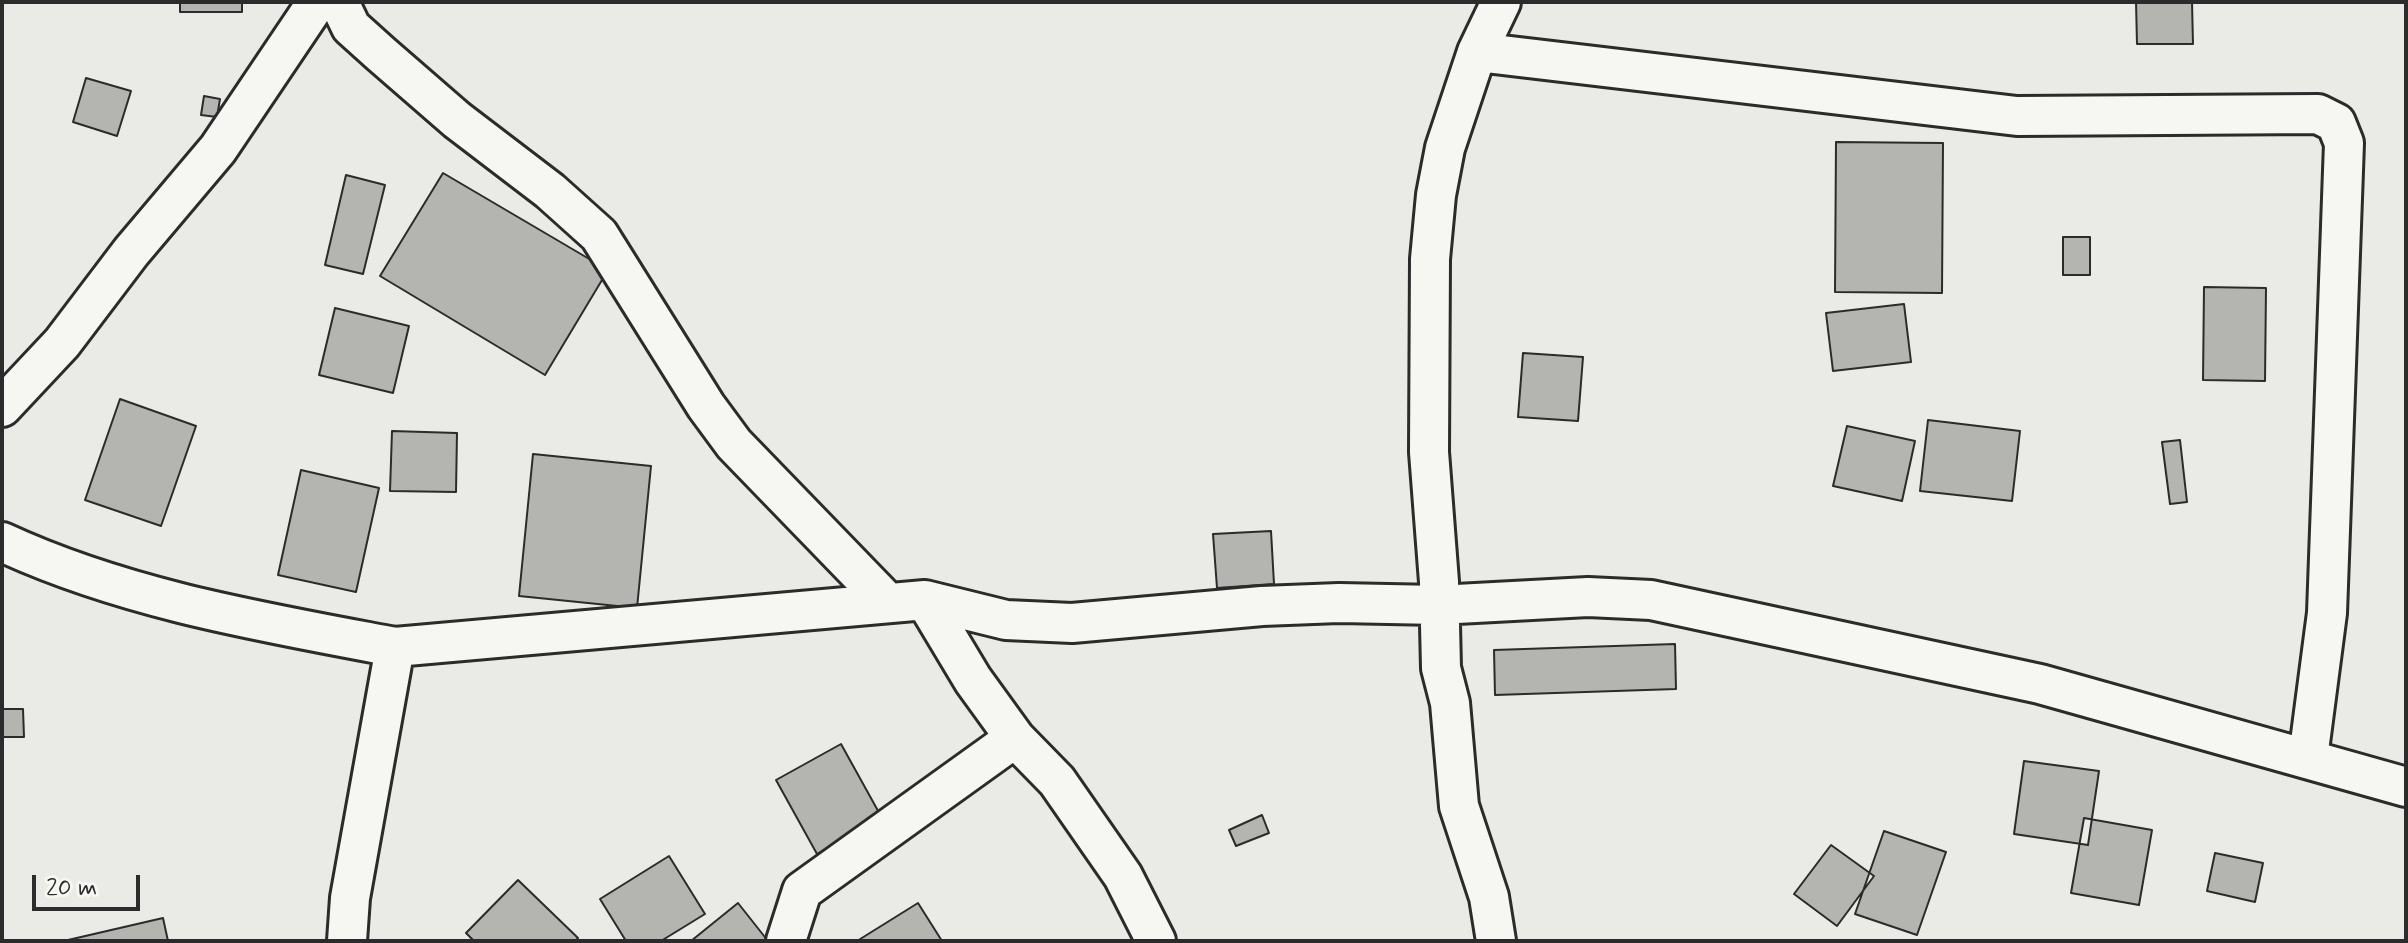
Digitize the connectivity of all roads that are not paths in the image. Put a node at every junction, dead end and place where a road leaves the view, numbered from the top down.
1 (317, 2) edge
2 (339, 2) edge
3 (1501, 2) edge
4 (1477, 52) junction
5 (2, 407) edge
6 (2, 542) edge
7 (925, 600) junction
8 (887, 602) junction
9 (1438, 605) junction
10 (395, 647) junction
11 (1015, 738) junction
12 (2308, 758) junction
13 (2406, 787) edge
14 (347, 941) edge
15 (786, 941) edge
16 (1156, 941) edge
17 (1496, 941) edge

1 - 5 street
2 - 8 street
3 - 4 street
4 - 9 street
4 - 12 street
6 - 10 street
7 - 8 street
7 - 9 street
7 - 11 street
8 - 10 street
9 - 12 street
9 - 17 street
10 - 14 street
11 - 15 street
11 - 16 street
12 - 13 street

